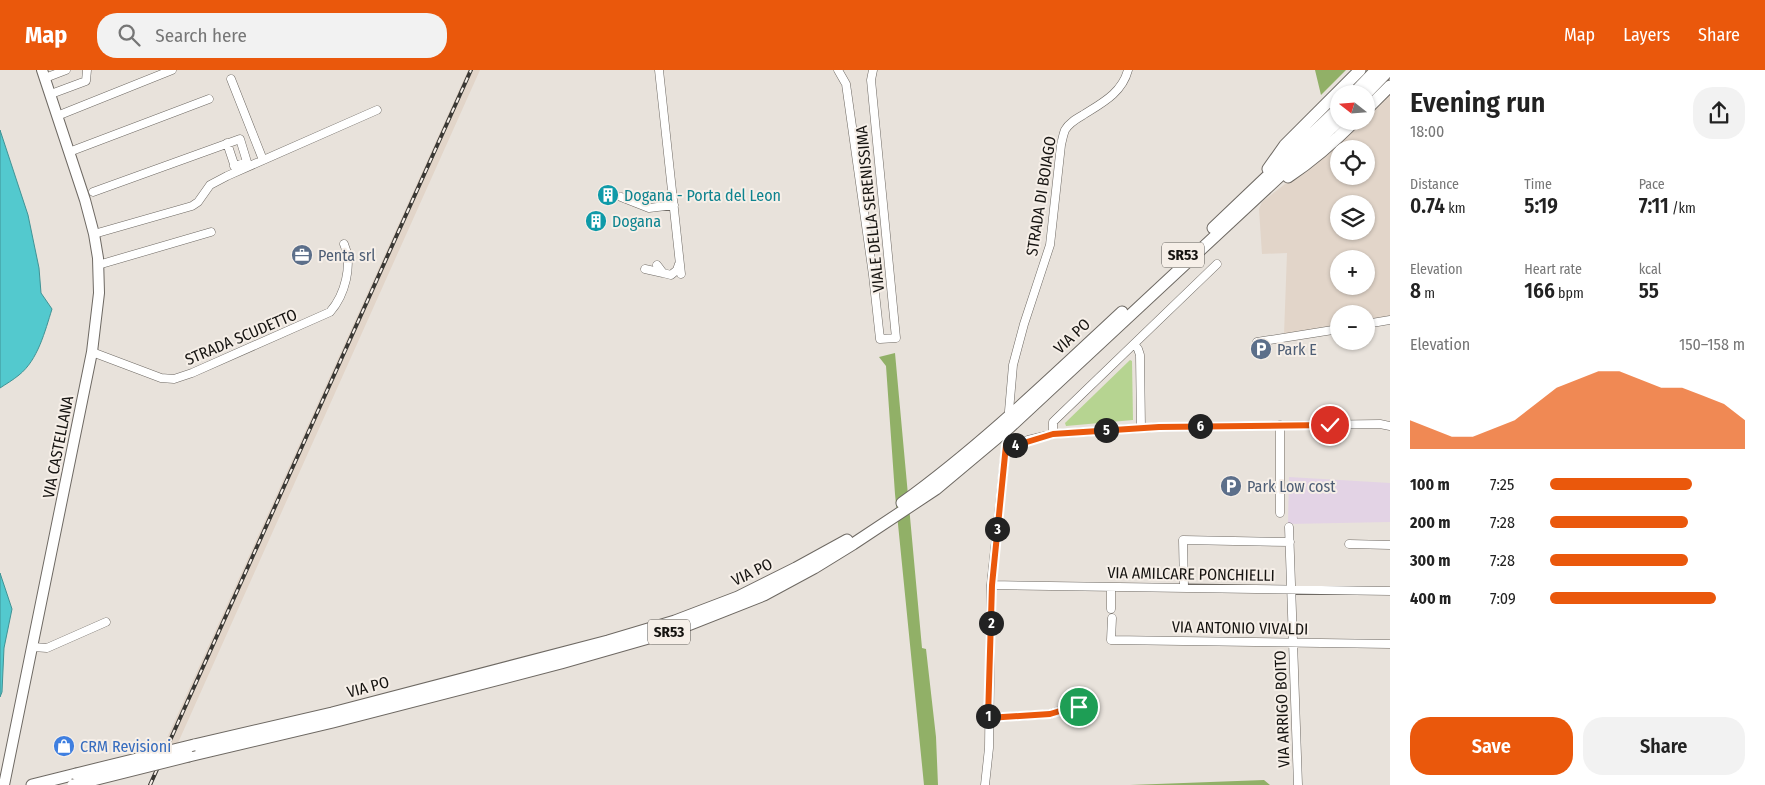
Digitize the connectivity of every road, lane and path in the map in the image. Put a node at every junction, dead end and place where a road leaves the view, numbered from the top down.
1 (66, 70) edge
2 (87, 70) edge
3 (172, 70) edge
4 (659, 70) edge
5 (838, 70) edge
6 (873, 70) edge
7 (1128, 70) edge
8 (1360, 70) edge
9 (1376, 70) edge
10 (1389, 70) edge
11 (44, 74) edge
12 (231, 79) dead end
13 (1362, 85) edge
14 (1375, 85) edge
15 (1390, 86) edge
16 (51, 94) junction
17 (209, 99) dead end
18 (1375, 101) edge
19 (377, 110) dead end
20 (57, 116) junction
21 (1330, 117) edge
22 (1330, 129) edge
23 (1346, 130) edge
24 (227, 144) junction
25 (69, 152) junction
26 (263, 160) junction
27 (236, 169) junction
28 (81, 189) junction
29 (93, 192) junction
30 (1254, 195) junction
31 (621, 197) dead end
32 (85, 200) junction
33 (674, 205) junction
34 (211, 232) dead end
35 (94, 234) junction
36 (344, 244) dead end
37 (98, 264) junction
38 (679, 264) junction
39 (1217, 264) dead end
40 (657, 265) dead end
41 (645, 269) dead end
42 (662, 273) junction
43 (681, 274) dead end
44 (1390, 320) edge
45 (1375, 322) edge
46 (1330, 330) edge
47 (1257, 342) dead end
48 (1134, 344) junction
49 (92, 352) junction
50 (1009, 411) dead end
51 (1280, 426) junction
52 (1390, 426) edge
53 (1141, 428) junction
54 (1053, 434) junction
55 (1280, 513) dead end
56 (1289, 527) dead end
57 (1290, 542) junction
58 (1349, 544) dead end
59 (1390, 545) edge
60 (992, 585) junction
61 (1111, 587) junction
62 (1184, 587) junction
63 (1291, 589) junction
64 (1390, 591) edge
65 (1111, 609) dead end
66 (1112, 618) dead end
67 (106, 622) dead end
68 (1293, 642) junction
69 (1390, 644) edge
70 (33, 647) junction
71 (1083, 714) dead end
72 (988, 718) junction
73 (74, 781) edge
74 (3, 783) edge
75 (32, 785) edge
76 (985, 785) edge
77 (1298, 785) edge

1 - 11 street
2 - 16 street
3 - 20 street
4 - 33 street
5 - 6 street, VIALE DELLA SERENISSIMA
7 - 50 street, STRADA DI BOIAGO
8 - 30 highway
9 - 13 highway
10 - 14 highway
11 - 16 main road, VIA CASTELLANA
12 - 26 street
15 - 18 highway
16 - 20 main road, VIA CASTELLANA
17 - 25 street
19 - 26 street
20 - 25 main road, VIA CASTELLANA
21 - 30 highway, VIA PO / SR53
22 - 30 highway, VIA PO / SR53
23 - 30 highway
24 - 27 street
24 - 27 street
24 - 29 street
25 - 28 main road, VIA CASTELLANA
26 - 27 street
27 - 35 street
28 - 29 street
28 - 32 main road, VIA CASTELLANA
29 - 32 street
30 - 73 highway, VIA PO / SR53, bridge
31 - 33 street
32 - 35 main road, VIA CASTELLANA
33 - 38 street
34 - 37 street
35 - 37 main road, VIA CASTELLANA
36 - 49 street, STRADA SCUDETTO
37 - 49 main road, VIA CASTELLANA
38 - 42 street
38 - 43 street
39 - 48 street
40 - 42 street
41 - 42 street
44 - 45 street
46 - 47 street
48 - 53 street
48 - 54 street
49 - 70 main road, VIA CASTELLANA
51 - 52 street
51 - 53 street
51 - 55 street
53 - 54 street
54 - 60 street
56 - 57 street, VIA ARRIGO BOITO
57 - 62 street
57 - 63 street, VIA ARRIGO BOITO
58 - 59 street
60 - 61 street, VIA AMILCARE PONCHIELLI
60 - 72 street
61 - 62 street, VIA AMILCARE PONCHIELLI
61 - 65 street
62 - 63 street, VIA AMILCARE PONCHIELLI
63 - 64 street, VIA AMILCARE PONCHIELLI
63 - 68 street, VIA ARRIGO BOITO
66 - 68 street, VIA ANTONIO VIVALDI
67 - 70 street
68 - 69 street, VIA ANTONIO VIVALDI
68 - 77 street, VIA ARRIGO BOITO
70 - 74 main road, VIA CASTELLANA
71 - 72 street
72 - 76 street
73 - 75 highway, VIA PO / SR53

